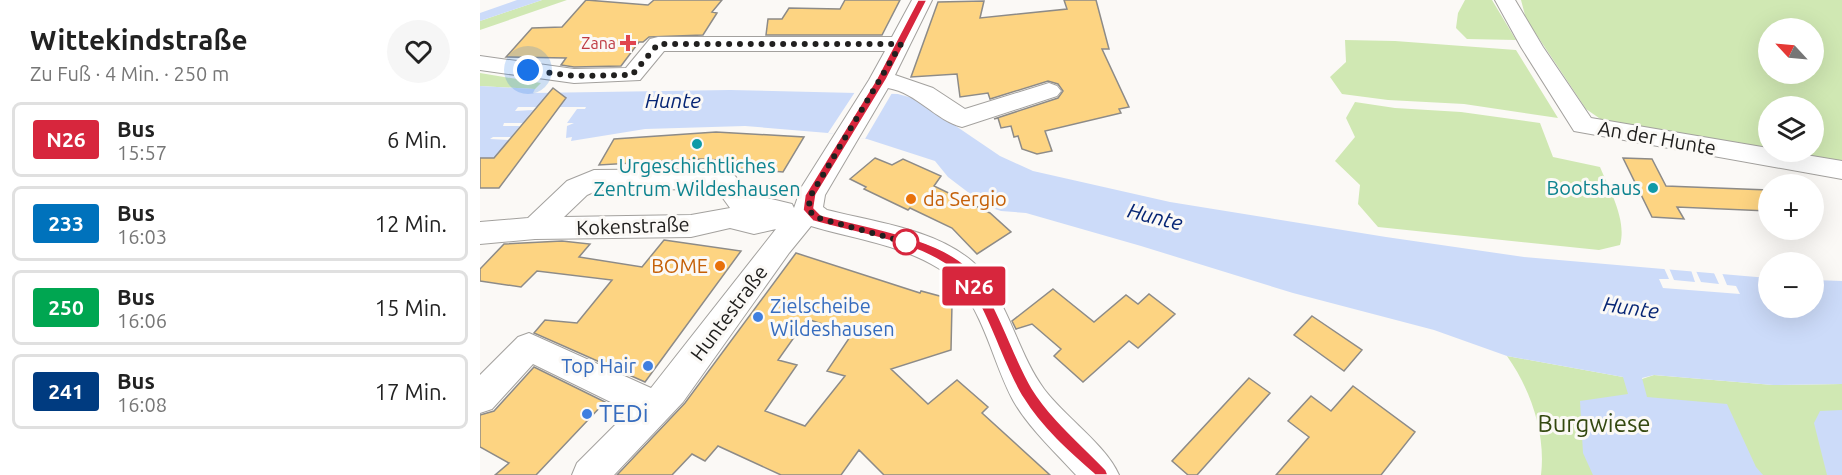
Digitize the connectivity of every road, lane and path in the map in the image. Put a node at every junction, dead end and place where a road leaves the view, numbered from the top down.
1 (922, 0) edge
2 (1505, 0) edge
3 (901, 44) junction
4 (481, 63) edge
5 (877, 86) junction
6 (1049, 91) dead end
7 (1842, 170) edge
8 (795, 211) junction
9 (535, 228) junction
10 (480, 233) edge
11 (480, 398) edge
12 (656, 406) junction
13 (590, 475) edge
14 (1101, 475) edge

1 - 3 street, Huntestraße
2 - 7 street, An der Hunte
3 - 4 street
3 - 5 street, Huntestraße
5 - 6 street
5 - 8 street, Huntestraße
8 - 9 street, Kokenstraße
8 - 9 street
8 - 12 street, Huntestraße
8 - 14 street
9 - 10 street, Kokenstraße
11 - 12 street
12 - 13 street, Huntestraße

